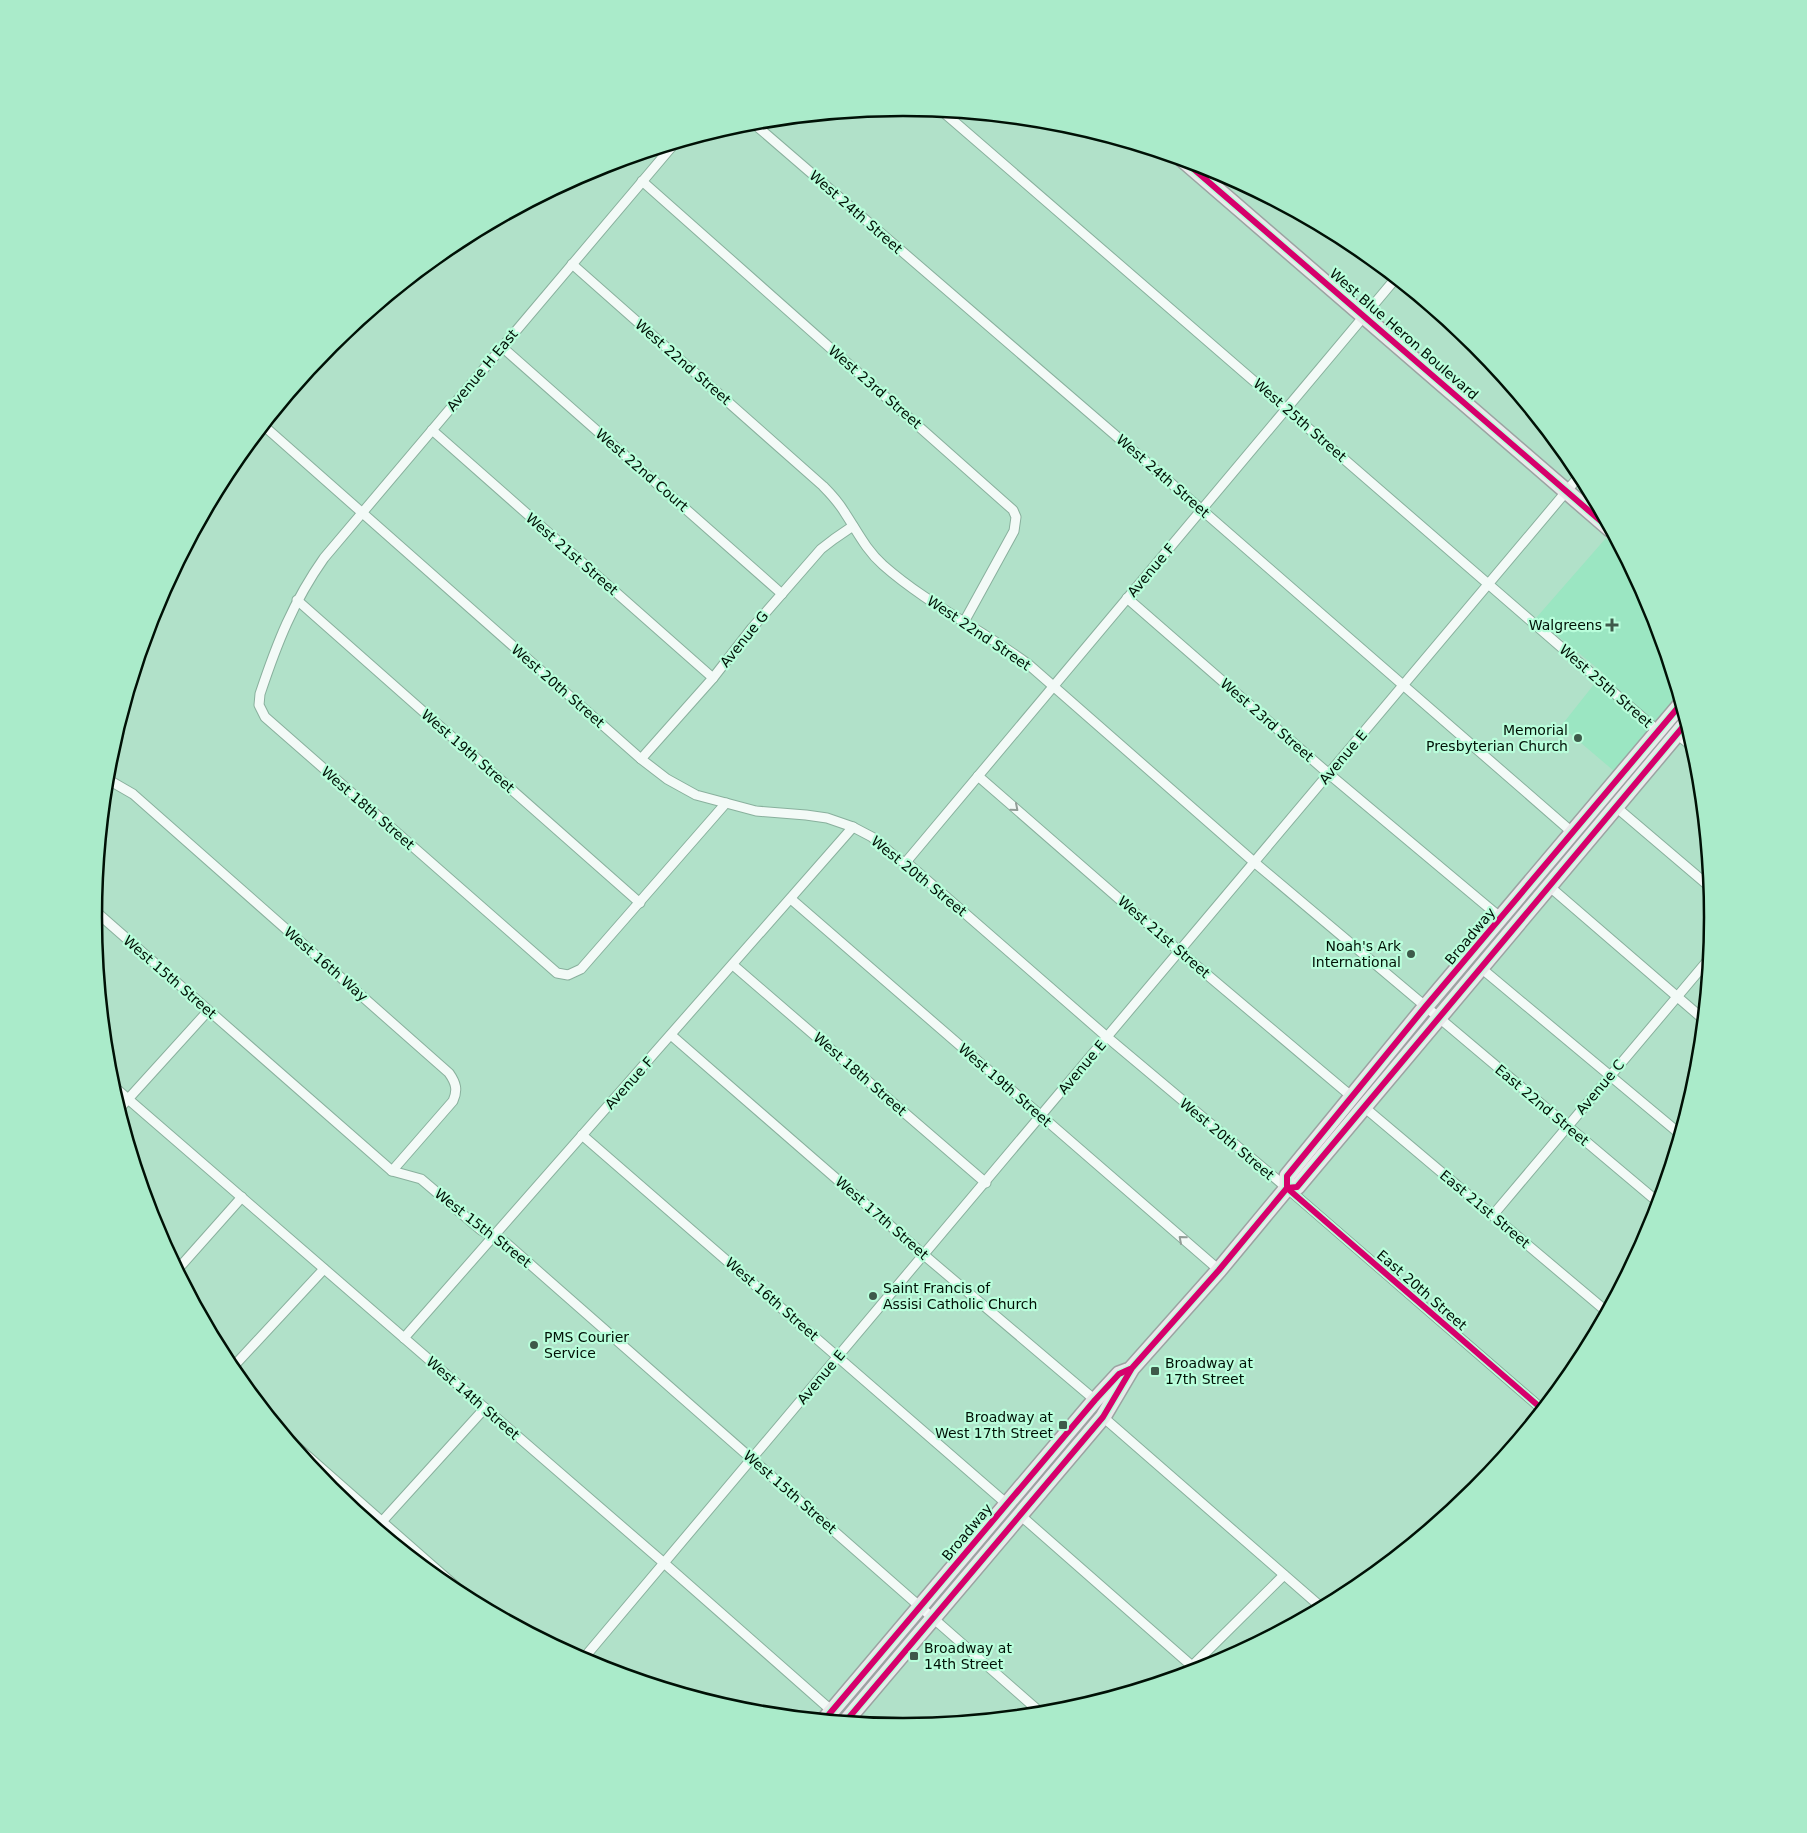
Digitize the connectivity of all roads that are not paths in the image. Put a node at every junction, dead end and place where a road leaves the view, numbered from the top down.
1 (950, 117) edge
2 (760, 129) edge
3 (667, 152) edge
4 (1196, 171) edge
5 (642, 181) junction
6 (572, 264) junction
7 (1392, 282) edge
8 (1364, 316) junction
9 (502, 347) junction
10 (1286, 408) junction
11 (268, 429) edge
12 (432, 430) junction
13 (1576, 480) edge
14 (1566, 491) junction
15 (1202, 510) junction
16 (362, 513) junction
17 (1599, 519) edge
18 (853, 526) junction
19 (1487, 583) junction
20 (782, 594) junction
21 (1127, 598) junction
22 (297, 600) junction
23 (964, 622) junction
24 (713, 678) junction
25 (1404, 684) junction
26 (1054, 686) junction
27 (1677, 709) edge
28 (1682, 728) edge
29 (1658, 731) junction
30 (1677, 734) junction
31 (1684, 740) edge
32 (641, 759) junction
33 (1329, 774) junction
34 (978, 776) junction
35 (114, 783) edge
36 (726, 803) junction
37 (1616, 807) junction
38 (854, 827) junction
39 (1573, 833) junction
40 (906, 862) junction
41 (1254, 862) junction
42 (1703, 881) edge
43 (1550, 887) junction
44 (792, 899) junction
45 (640, 903) junction
46 (102, 917) edge
47 (1501, 918) junction
48 (1179, 951) junction
49 (734, 965) junction
50 (1703, 966) edge
51 (1482, 968) junction
52 (1677, 996) junction
53 (1426, 1006) junction
54 (208, 1011) junction
55 (1699, 1015) edge
56 (1439, 1018) junction
57 (672, 1035) junction
58 (1107, 1037) junction
59 (1610, 1075) junction
60 (123, 1095) edge
61 (1351, 1096) junction
62 (128, 1099) junction
63 (125, 1102) edge
64 (1364, 1107) junction
65 (1040, 1116) junction
66 (1567, 1126) junction
67 (1675, 1130) edge
68 (582, 1135) junction
69 (392, 1170) junction
70 (986, 1183) junction
71 (1287, 1188) junction
72 (242, 1198) junction
73 (1653, 1198) edge
74 (1493, 1215) junction
75 (495, 1236) junction
76 (924, 1255) junction
77 (182, 1265) edge
78 (324, 1269) junction
79 (1219, 1270) junction
80 (1602, 1308) edge
81 (404, 1338) junction
82 (839, 1356) junction
83 (237, 1362) edge
84 (1132, 1368) junction
85 (1095, 1400) junction
86 (1538, 1405) edge
87 (485, 1408) junction
88 (1103, 1417) junction
89 (752, 1459) junction
90 (1007, 1504) junction
91 (1020, 1515) junction
92 (380, 1524) edge
93 (664, 1563) junction
94 (1284, 1575) junction
95 (1316, 1603) edge
96 (920, 1607) junction
97 (933, 1618) junction
98 (589, 1653) edge
99 (1196, 1662) edge
100 (1190, 1664) edge
101 (1034, 1707) edge
102 (827, 1714) edge
103 (829, 1714) edge
104 (850, 1716) edge

1 - 10 street, West 25th Street
2 - 15 street, West 24th Street
3 - 5 street, Avenue H East
4 - 8 main road, West Blue Heron Boulevard
5 - 6 street, Avenue H East
5 - 23 street, West 23rd Street
6 - 9 street, Avenue H East
6 - 18 street, West 22nd Street
7 - 8 street, Avenue F
8 - 10 street, Avenue F
8 - 14 main road, West Blue Heron Boulevard
9 - 12 street, Avenue H East
9 - 20 street, West 22nd Court
10 - 15 street, Avenue F
10 - 19 street, West 25th Street
11 - 16 street, West 20th Street
12 - 16 street, Avenue H East
12 - 24 street, West 21st Street
13 - 14 street, Avenue E
14 - 17 main road, West Blue Heron Boulevard
14 - 19 street, Avenue E
15 - 21 street, Avenue F
15 - 25 street, West 24th Street
16 - 22 street, Avenue H East
16 - 32 street, West 20th Street
18 - 20 street, Avenue G
18 - 23 street, West 22nd Street
19 - 25 street, Avenue E
19 - 29 street, West 25th Street
20 - 24 street, Avenue G
21 - 26 street, Avenue F
21 - 33 street, West 23rd Street
22 - 45 street, West 19th Street
22 - 45 street, West 18th Street
23 - 26 street, West 22nd Street
24 - 32 street, Avenue G
25 - 33 street, Avenue E
25 - 39 street, West 24th Street
26 - 34 street, Avenue F
26 - 41 street, West 22nd Street
27 - 29 main road, Broadway
28 - 30 main road, Broadway
29 - 39 main road, Broadway
30 - 31 street
30 - 37 main road, Broadway
32 - 36 street, West 20th Street
33 - 41 street, Avenue E
33 - 47 street, West 23rd Street
34 - 40 street, Avenue F
34 -> 48 street, West 21st Street
35 - 69 street, West 16th Way
36 - 38 street, West 20th Street
36 - 45 street
37 - 42 street
37 - 43 main road, Broadway
38 - 40 street, West 20th Street
38 - 44 street, Avenue F
39 - 47 main road, Broadway
40 - 58 street, West 20th Street
41 - 48 street, Avenue E
41 - 53 street, West 22nd Street
43 - 51 main road, Broadway
43 - 52 street
44 - 49 street, Avenue F
44 - 65 street, West 19th Street
46 - 54 street, West 15th Street
47 - 53 main road, Broadway
48 - 58 street, Avenue E
48 - 61 street, West 21st Street
49 - 57 street, Avenue F
49 - 70 street, West 18th Street
50 - 52 street, Avenue C
51 - 56 main road, Broadway
51 - 59 street
52 - 55 street
52 - 59 street, Avenue C
53 - 56 street, East 22nd Street
53 - 61 main road, Broadway
54 - 62 street
54 - 69 street, West 15th Street
56 - 64 main road, Broadway
56 - 66 street, East 22nd Street
57 - 68 street, Avenue F
57 - 76 street, West 17th Street
58 - 65 street, Avenue E
58 - 71 street, West 20th Street
59 - 66 street, Avenue C
59 - 67 street
60 - 62 street, West 14th Street
61 - 71 main road, Broadway
62 - 63 street
62 - 72 street, West 14th Street
64 - 71 main road, Broadway
64 - 74 street, East 21st Street
65 - 70 street, Avenue E
79 -> 65 street, West 19th Street
66 - 73 street, East 22nd Street
66 - 74 street, Avenue C
68 - 75 street, Avenue F
68 - 82 street, West 16th Street
69 - 75 street, West 15th Street
70 - 76 street, Avenue E
71 - 79 main road, Broadway
71 - 86 street, East 20th Street
72 - 77 street
72 - 78 street, West 14th Street
74 - 80 street, East 21st Street
75 - 81 street, Avenue F
75 - 89 street, West 15th Street
76 - 82 street, Avenue E
76 - 85 street, West 17th Street
78 - 81 street, West 14th Street
78 - 83 street
79 - 84 main road, Broadway
81 - 87 street, West 14th Street
82 - 89 street, Avenue E
82 - 90 street, West 16th Street
84 - 85 main road, Broadway
84 - 88 main road, Broadway
85 - 90 main road, Broadway
87 - 92 street
87 - 93 street, West 14th Street
88 - 91 main road, Broadway
88 - 94 street
89 - 93 street, Avenue E
89 - 96 street, West 15th Street
90 - 96 main road, Broadway
91 - 97 main road, Broadway
91 - 100 street
93 - 98 street, Avenue E
93 - 102 street, West 14th Street
94 - 95 street
94 - 99 street
96 - 97 street, West 15th Street
96 - 103 main road, Broadway
97 - 101 street, West 15th Street
97 - 104 main road, Broadway

